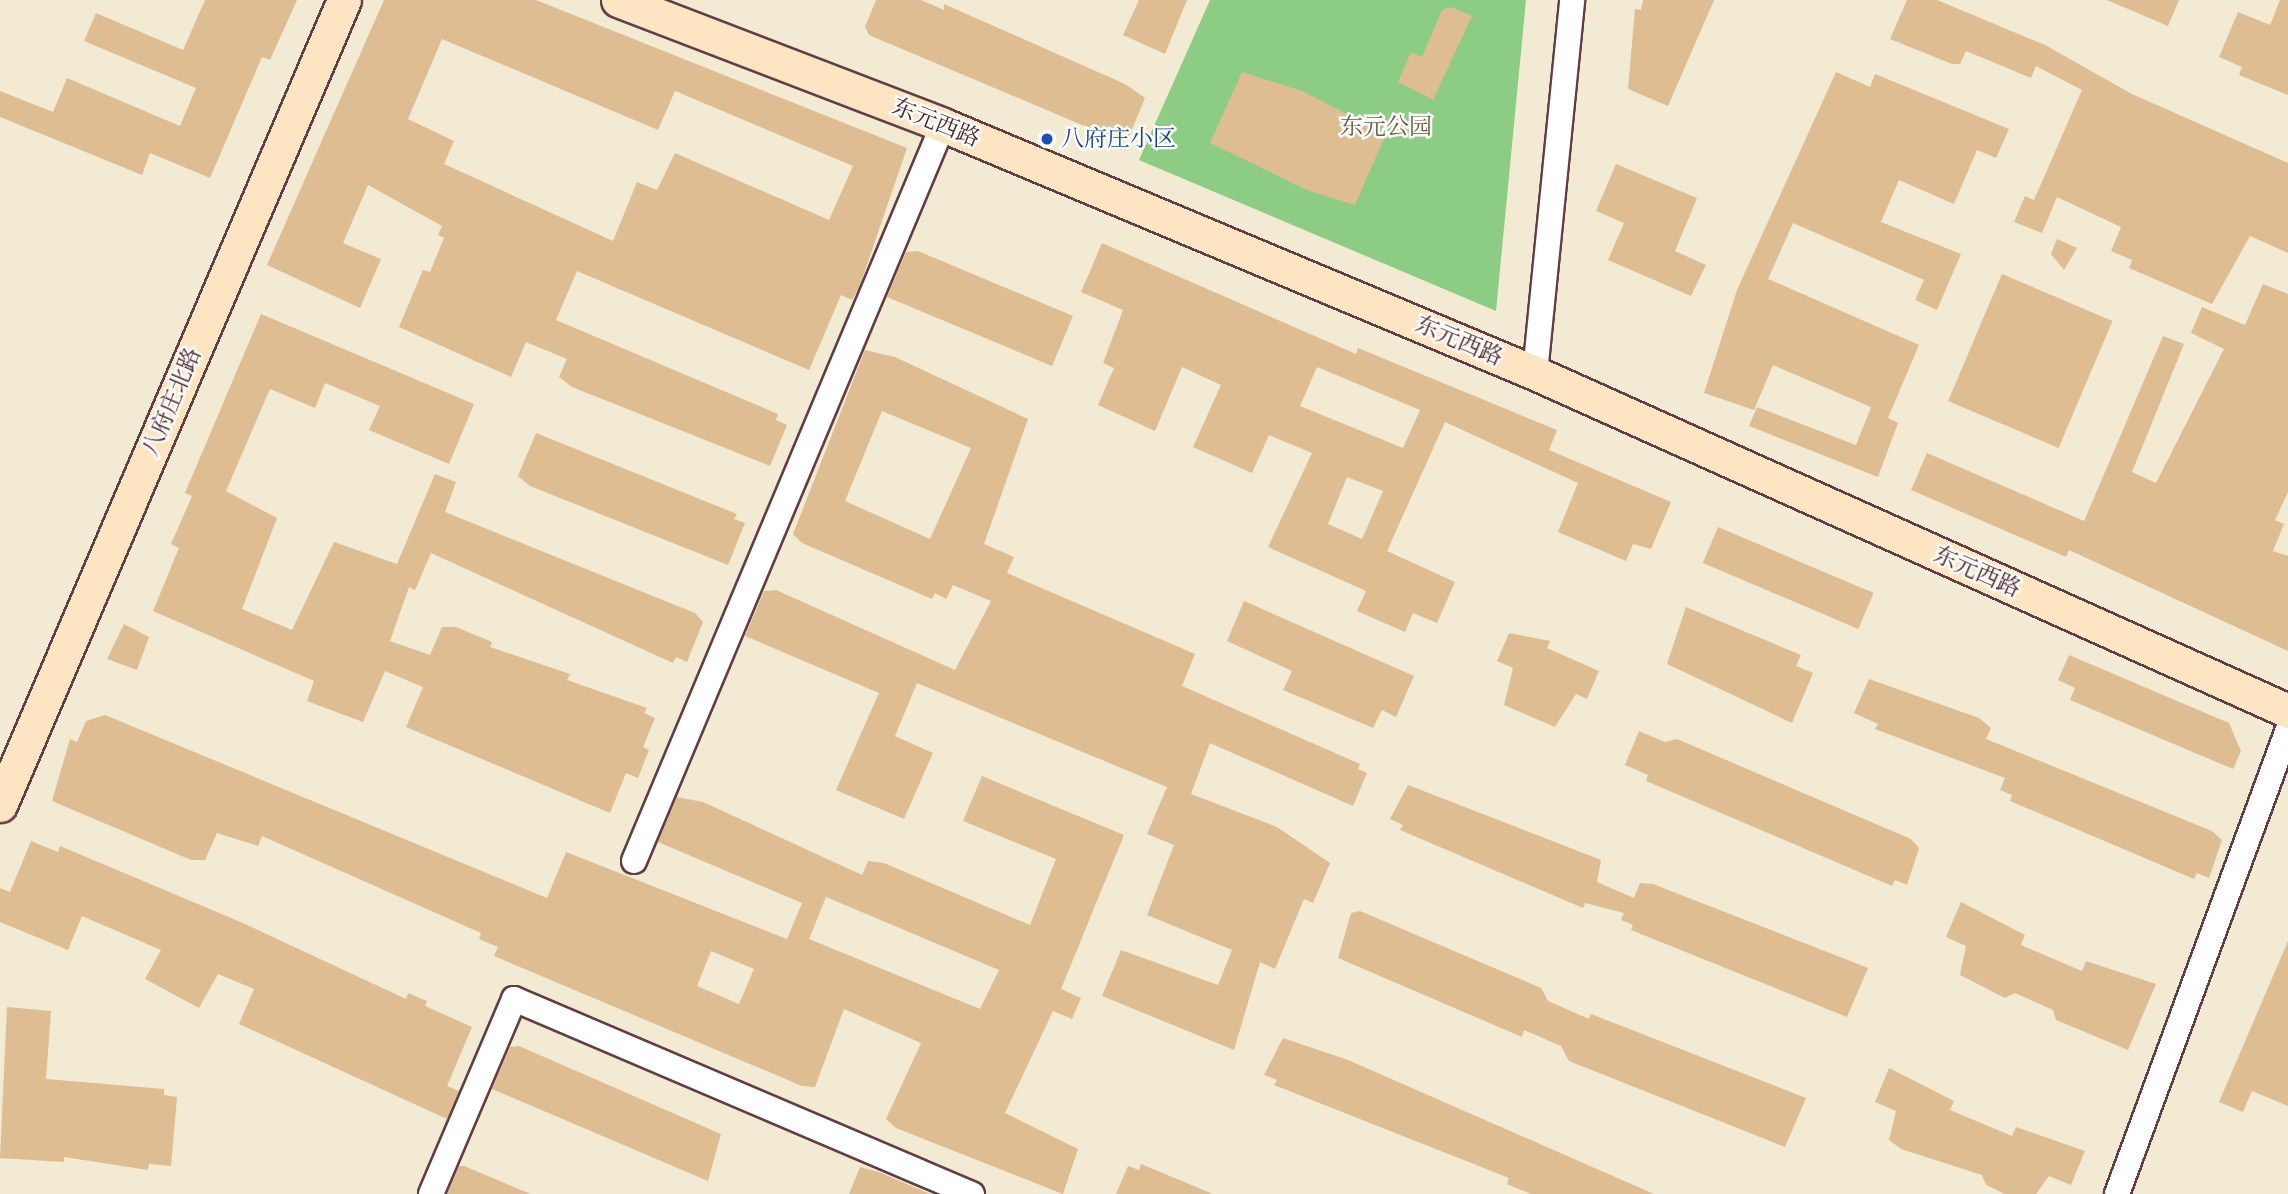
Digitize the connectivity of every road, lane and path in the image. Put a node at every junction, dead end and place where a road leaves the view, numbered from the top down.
1 (344, 0) edge
2 (618, 0) edge
3 (1572, 0) edge
4 (943, 125) junction
5 (1535, 373) junction
6 (2288, 712) edge
7 (2288, 728) edge
8 (0, 805) edge
9 (634, 861) dead end
10 (431, 1194) edge
11 (972, 1194) edge
12 (2118, 1194) edge

1 - 8 street, 八府庄北路
2 - 4 street, 东元西路
3 - 5 street
4 - 5 street, 东元西路
4 - 9 street
5 - 6 street, 东元西路
7 - 12 street
10 - 11 street

